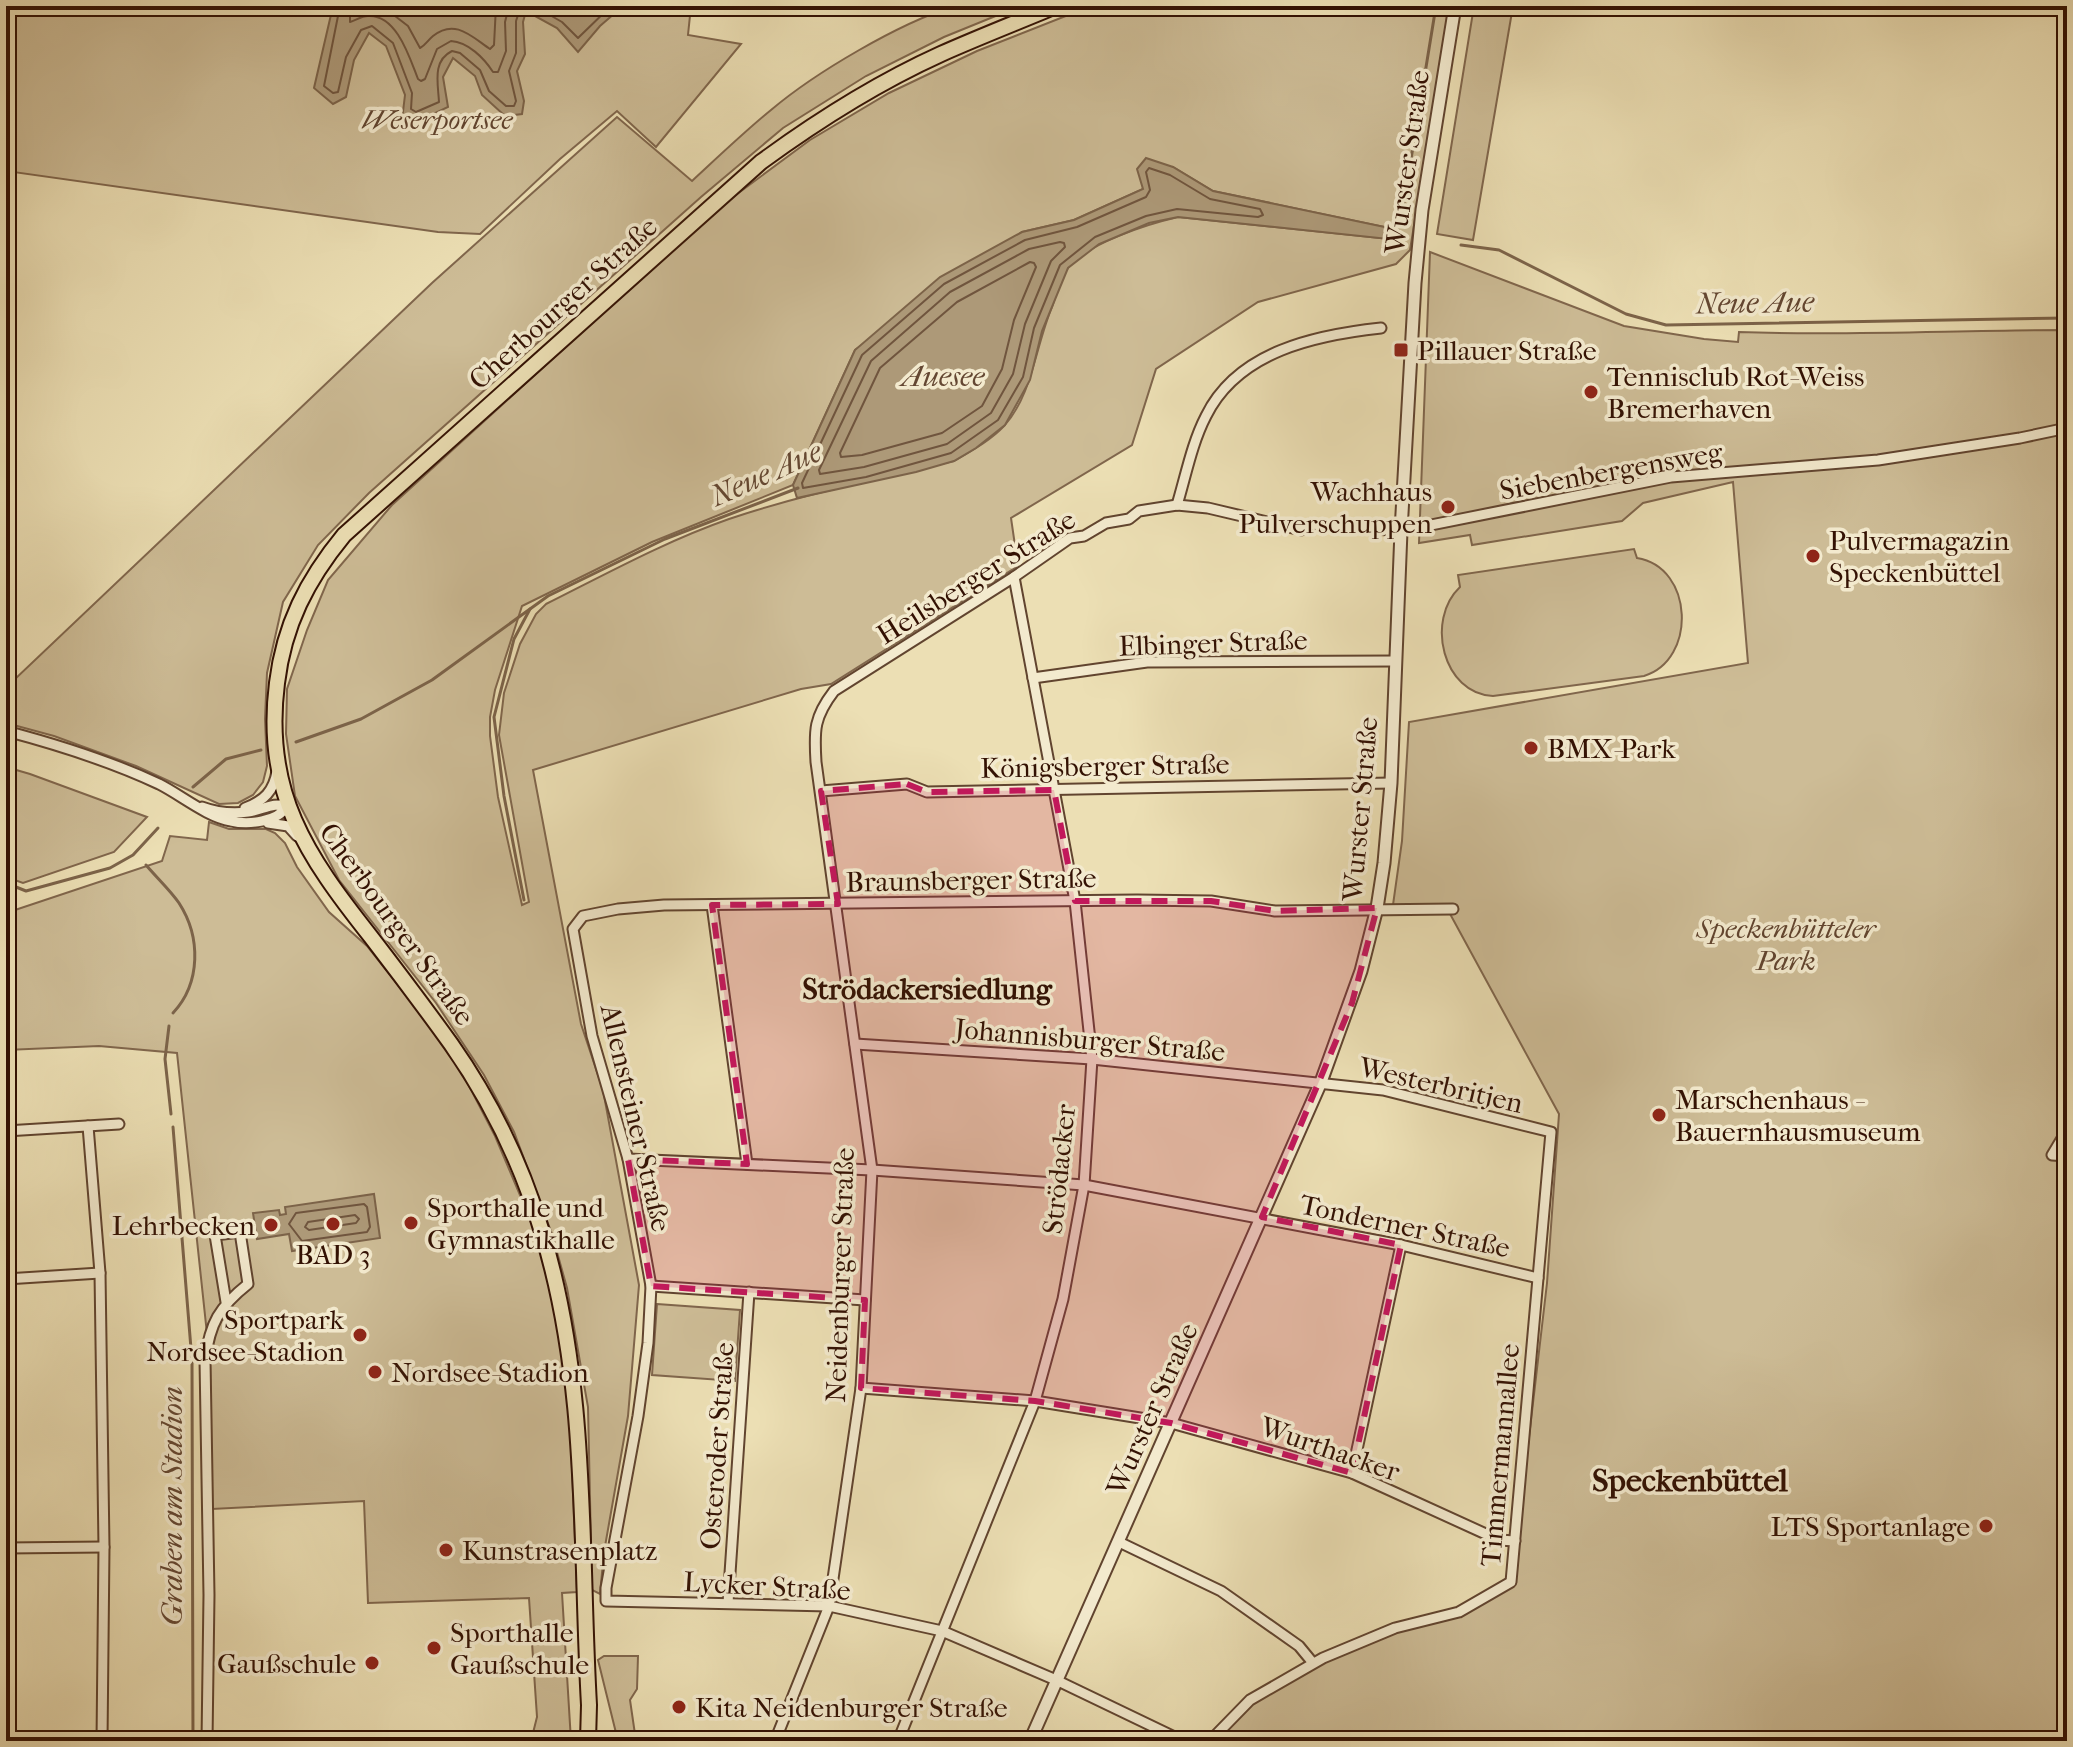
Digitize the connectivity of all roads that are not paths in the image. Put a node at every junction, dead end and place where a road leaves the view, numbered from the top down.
1 (1056, 6) edge
2 (1455, 6) edge
3 (1381, 328) dead end
4 (2067, 428) edge
5 (1177, 505) junction
6 (1401, 531) junction
7 (1014, 577) junction
8 (1395, 661) junction
9 (1033, 678) junction
10 (821, 707) joint
11 (6, 731) edge
12 (278, 763) junction
13 (1391, 783) junction
14 (1054, 790) junction
15 (821, 791) junction
16 (287, 806) junction
17 (202, 807) junction
18 (233, 813) junction
19 (249, 821) junction
20 (305, 844) junction
21 (1075, 901) junction
22 (838, 904) junction
23 (712, 905) junction
24 (1377, 908) junction
25 (1453, 909) dead end
26 (573, 929) joint
27 (855, 1044) junction
28 (1092, 1059) junction
29 (1321, 1082) junction
30 (119, 1124) dead end
31 (88, 1126) junction
32 (2067, 1130) edge
33 (6, 1131) edge
34 (1551, 1132) joint
35 (2067, 1156) edge
36 (628, 1159) junction
37 (747, 1164) junction
38 (872, 1170) junction
39 (1084, 1185) junction
40 (1262, 1217) junction
41 (1401, 1245) junction
42 (100, 1273) junction
43 (1538, 1278) junction
44 (6, 1279) edge
45 (651, 1286) junction
46 (749, 1292) junction
47 (865, 1300) junction
48 (226, 1302) junction
49 (861, 1388) junction
50 (1035, 1401) junction
51 (1171, 1423) junction
52 (1352, 1473) junction
53 (1515, 1541) junction
54 (1119, 1542) junction
55 (104, 1547) junction
56 (6, 1548) edge
57 (606, 1601) joint
58 (728, 1603) junction
59 (829, 1606) junction
60 (942, 1631) junction
61 (1313, 1663) junction
62 (1056, 1680) junction
63 (589, 1705) junction
64 (102, 1741) edge
65 (207, 1741) edge
66 (589, 1741) edge
67 (599, 1741) edge
68 (775, 1741) edge
69 (898, 1741) edge
70 (1030, 1741) edge
71 (1183, 1741) edge
72 (1210, 1741) edge

1 - 12 main road, Cherbourger Straße
2 - 6 street, Wurster Straße
3 - 5 street
4 - 6 street, Siebenbergensweg
5 - 6 street, Heilsberger Straße
5 - 7 street, Heilsberger Straße
6 - 8 street, Wurster Straße
7 - 9 street, Strödacker
7 - 10 street, Heilsberger Straße
8 - 9 street, Elbinger Straße
8 - 13 street, Wurster Straße
9 - 14 street, Strödacker
10 - 15 street, Neidenburger Straße
11 - 17 street
12 - 16 main road, Cherbourger Straße
12 - 18 street
13 - 14 street, Königsberger Straße
13 - 24 street, Wurster Straße
14 - 15 street, Königsberger Straße
14 - 21 street, Strödacker
15 - 22 street, Neidenburger Straße
16 - 18 street
16 - 19 street
16 - 20 main road, Cherbourger Straße
17 - 18 street
17 - 19 street
19 - 20 street
20 - 63 main road, Cherbourger Straße
21 - 22 street, Braunsberger Straße
21 - 24 street, Braunsberger Straße
21 - 28 street, Strödacker
22 - 23 street, Braunsberger Straße
22 - 27 street, Neidenburger Straße
23 - 26 street, Braunsberger Straße
23 - 37 street
24 - 25 street
24 - 29 street, Wurster Straße
26 - 36 street, Allensteiner Straße
27 - 28 street, Johannisburger Straße
27 - 38 street, Neidenburger Straße
28 - 29 street, Johannisburger Straße
28 - 39 street, Strödacker
29 - 34 street, Westerbritjen
29 - 40 street, Wurster Straße
30 - 31 street
31 - 33 street
31 - 42 street
32 - 35 street
34 - 43 street, Timmermannallee
36 - 37 street, Tonderner Straße
36 - 45 street, Allensteiner Straße
37 - 38 street, Tonderner Straße
38 - 39 street, Tonderner Straße
38 - 47 street, Neidenburger Straße
39 - 40 street, Tonderner Straße
39 - 50 street, Strödacker
40 - 41 street, Tonderner Straße
40 - 51 street, Wurster Straße
41 - 43 street, Tonderner Straße
41 - 52 street
42 - 44 street
42 - 55 street
43 - 53 street, Timmermannallee
45 - 46 street
45 - 57 street, Allensteiner Straße
46 - 47 street
46 - 58 street, Osteroder Straße
47 - 49 street, Neidenburger Straße
48 - 48 street
48 - 65 street
49 - 50 street, Wurthacker
49 - 59 street, Neidenburger Straße
50 - 51 street, Wurthacker
50 - 60 street, Strödacker
51 - 52 street, Wurthacker
51 - 54 street, Wurster Straße
52 - 53 street, Wurthacker
53 - 61 street, Timmermannallee
54 - 61 street
54 - 62 street, Wurster Straße
55 - 56 street
55 - 64 street
57 - 58 street, Lycker Straße
58 - 59 street, Lycker Straße
59 - 60 street, Lycker Straße
59 - 68 street, Neidenburger Straße
60 - 62 street, Lycker Straße
60 - 69 street, Strödacker
61 - 72 street, Timmermannallee
62 - 70 street, Wurster Straße
62 - 71 street, Lycker Straße
63 - 66 main road
63 - 67 main road, Cherbourger Straße

